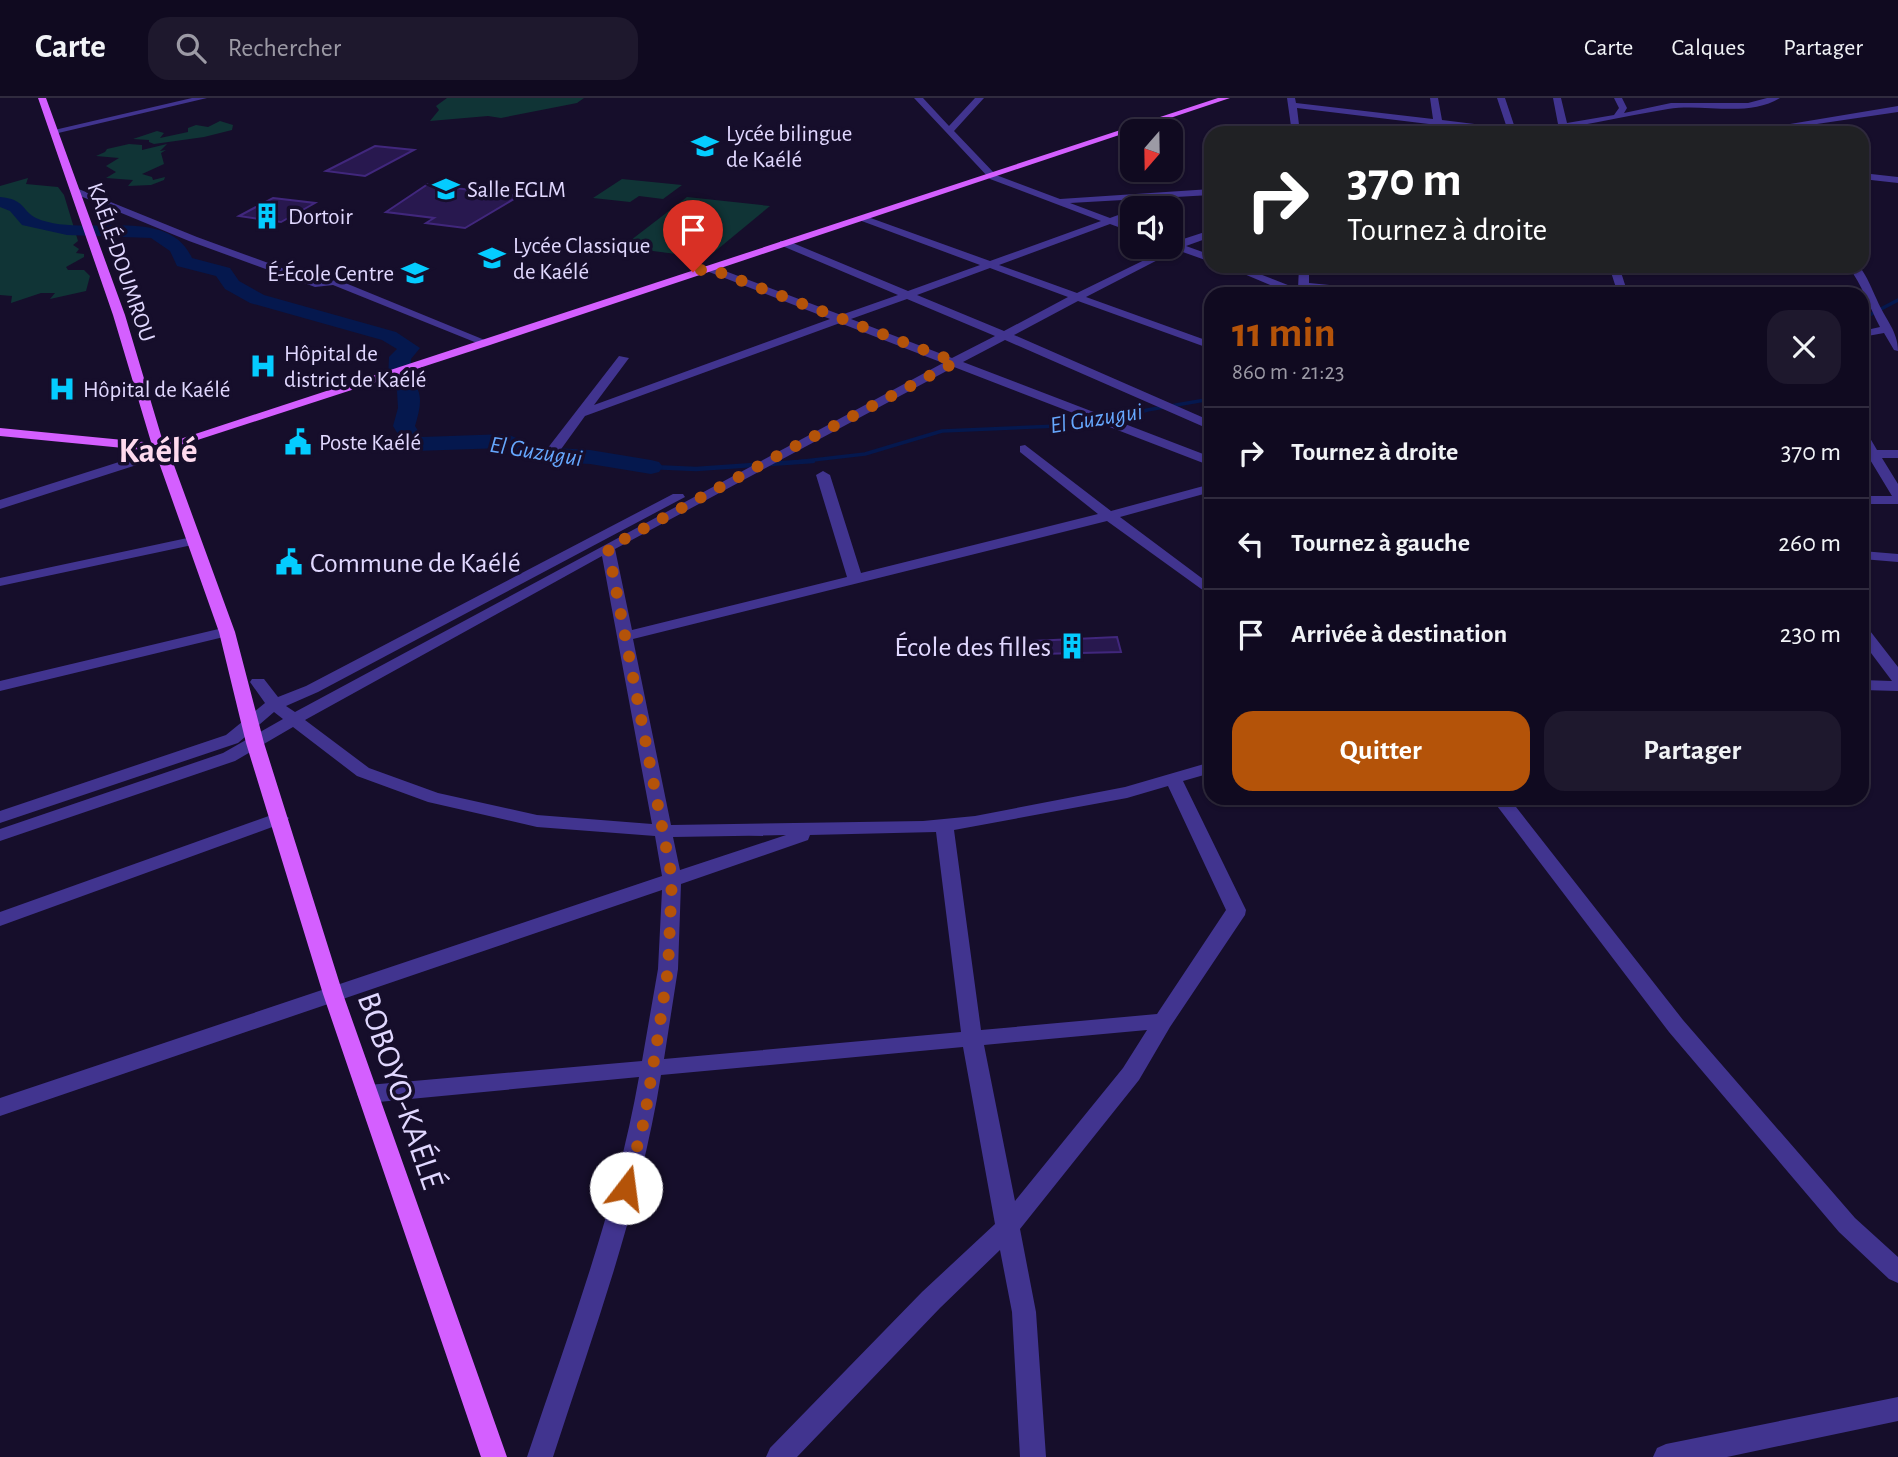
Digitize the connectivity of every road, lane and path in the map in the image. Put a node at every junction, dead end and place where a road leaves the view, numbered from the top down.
1 (42, 98) edge
2 (203, 98) edge
3 (918, 98) edge
4 (980, 98) edge
5 (1226, 98) edge
6 (1434, 98) edge
7 (1501, 98) edge
8 (1557, 98) edge
9 (1618, 98) edge
10 (1776, 98) edge
11 (1292, 102) edge
12 (1898, 109) edge
13 (1617, 117) junction
14 (1438, 121) junction
15 (1295, 126) edge
16 (1469, 126) edge
17 (1506, 126) edge
18 (1563, 126) edge
19 (1568, 126) edge
20 (1786, 126) edge
21 (54, 131) junction
22 (948, 131) junction
23 (993, 177) junction
24 (1869, 177) edge
25 (1897, 180) edge
26 (1869, 182) edge
27 (1204, 187) edge
28 (76, 191) junction
29 (1204, 193) edge
30 (1185, 194) junction
31 (1179, 196) edge
32 (1055, 200) junction
33 (1120, 217) edge
34 (862, 218) junction
35 (1109, 221) junction
36 (1120, 225) edge
37 (1204, 235) edge
38 (1183, 242) edge
39 (784, 243) junction
40 (1183, 248) edge
41 (1204, 256) edge
42 (1134, 259) edge
43 (1145, 259) edge
44 (989, 264) junction
45 (708, 268) junction
46 (1250, 273) edge
47 (1291, 287) edge
48 (907, 294) junction
49 (1073, 294) junction
50 (1869, 294) edge
51 (844, 320) junction
52 (1887, 329) junction
53 (1869, 333) edge
54 (1000, 334) junction
55 (486, 343) junction
56 (1204, 343) edge
57 (1898, 348) edge
58 (623, 358) dead end
59 (950, 360) junction
60 (580, 414) junction
61 (1204, 423) edge
62 (0, 432) edge
63 (174, 443) junction
64 (148, 449) junction
65 (554, 449) dead end
66 (1025, 449) dead end
67 (1869, 454) edge
68 (1898, 454) edge
69 (1869, 455) edge
70 (164, 457) junction
71 (1204, 460) edge
72 (824, 475) dead end
73 (1204, 490) edge
74 (1898, 498) edge
75 (1869, 500) edge
76 (0, 505) edge
77 (1109, 516) junction
78 (192, 541) junction
79 (608, 548) junction
80 (1869, 556) edge
81 (1898, 558) edge
82 (855, 578) junction
83 (0, 582) edge
84 (1204, 587) edge
85 (227, 632) junction
86 (626, 636) junction
87 (1869, 638) edge
88 (1895, 667) edge
89 (236, 668) junction
90 (258, 682) junction
91 (1869, 685) edge
92 (0, 686) edge
93 (1898, 686) edge
94 (312, 689) junction
95 (275, 705) junction
96 (293, 719) junction
97 (253, 732) junction
98 (1204, 769) edge
99 (1174, 780) junction
100 (1505, 805) edge
101 (0, 817) edge
102 (280, 818) junction
103 (944, 825) junction
104 (821, 830) junction
105 (663, 831) junction
106 (0, 835) edge
107 (672, 878) junction
108 (0, 919) edge
109 (333, 994) junction
110 (1163, 1021) junction
111 (972, 1038) junction
112 (652, 1069) junction
113 (368, 1094) junction
114 (0, 1107) edge
115 (1007, 1228) junction
116 (1898, 1272) edge
117 (1898, 1409) edge
118 (494, 1457) edge
119 (540, 1457) edge
120 (779, 1457) edge
121 (1033, 1457) edge
122 (1667, 1457) edge

1 - 21 main road, KAÉLÉ-DOUMROU
2 - 21 street
3 - 22 street
4 - 22 street
5 - 23 main road
6 - 14 street
7 - 17 street
8 - 18 street
9 - 13 street
10 - 13 street
11 - 14 street
11 - 15 street
12 - 20 street
13 - 19 street
14 - 16 street
21 - 28 main road, KAÉLÉ-DOUMROU
22 - 23 street
23 - 32 street
23 - 34 main road
24 - 25 street
25 - 26 street
27 - 30 street
28 - 55 street
28 - 64 main road, KAÉLÉ-DOUMROU
29 - 30 street
30 - 31 street
30 - 32 street
32 - 35 street
33 - 35 street
34 - 39 main road
34 - 44 street
35 - 36 street
35 - 44 street
37 - 38 street
39 - 45 main road
39 - 48 street
40 - 41 street
42 - 49 street
43 - 49 street
44 - 48 street
44 - 49 street
45 - 51 street
45 - 55 main road
46 - 47 street
48 - 51 street
48 - 54 street
49 - 54 street
49 - 56 street
50 - 52 street
51 - 59 street
51 - 60 street
52 - 53 street
52 - 57 street
54 - 59 street
54 - 61 street
55 - 63 main road
58 - 60 street
59 - 71 street
59 - 79 street
59 - 94 street
60 - 65 street
62 - 64 main road
63 - 64 main road
63 - 70 main road
64 - 70 main road
64 - 76 street
66 - 77 street
67 - 68 street
69 - 74 street
70 - 78 main road, BOBOYO-KAÉLÉ
72 - 82 street
73 - 77 street
74 - 75 street
77 - 82 street
77 - 84 street
78 - 83 street
78 - 85 main road, BOBOYO-KAÉLÉ
79 - 86 street
79 - 96 street
80 - 81 street
82 - 86 street
85 - 89 main road, BOBOYO-KAÉLÉ
85 - 92 street
86 - 105 street
87 - 88 street
89 - 90 street
89 - 97 main road, BOBOYO-KAÉLÉ
90 - 94 street
90 - 95 street
91 - 93 street
94 - 95 street
95 - 96 street
95 - 97 street
96 - 97 street
96 - 105 street
97 - 101 street
97 - 102 main road, BOBOYO-KAÉLÉ
97 - 106 street
98 - 99 street
99 - 103 street
99 - 110 street
100 - 116 street
102 - 108 street
102 - 109 main road, BOBOYO-KAÉLÉ
103 - 104 street
103 - 111 street
104 - 105 street
104 - 107 street
105 - 107 street
107 - 109 street
107 - 112 street
109 - 113 main road, BOBOYO-KAÉLÉ
109 - 114 street
110 - 111 street
110 - 115 street
111 - 112 street
111 - 115 street
112 - 113 street
112 - 119 street
113 - 118 main road, BOBOYO-KAÉLÉ
115 - 120 street
115 - 121 street
117 - 122 street

